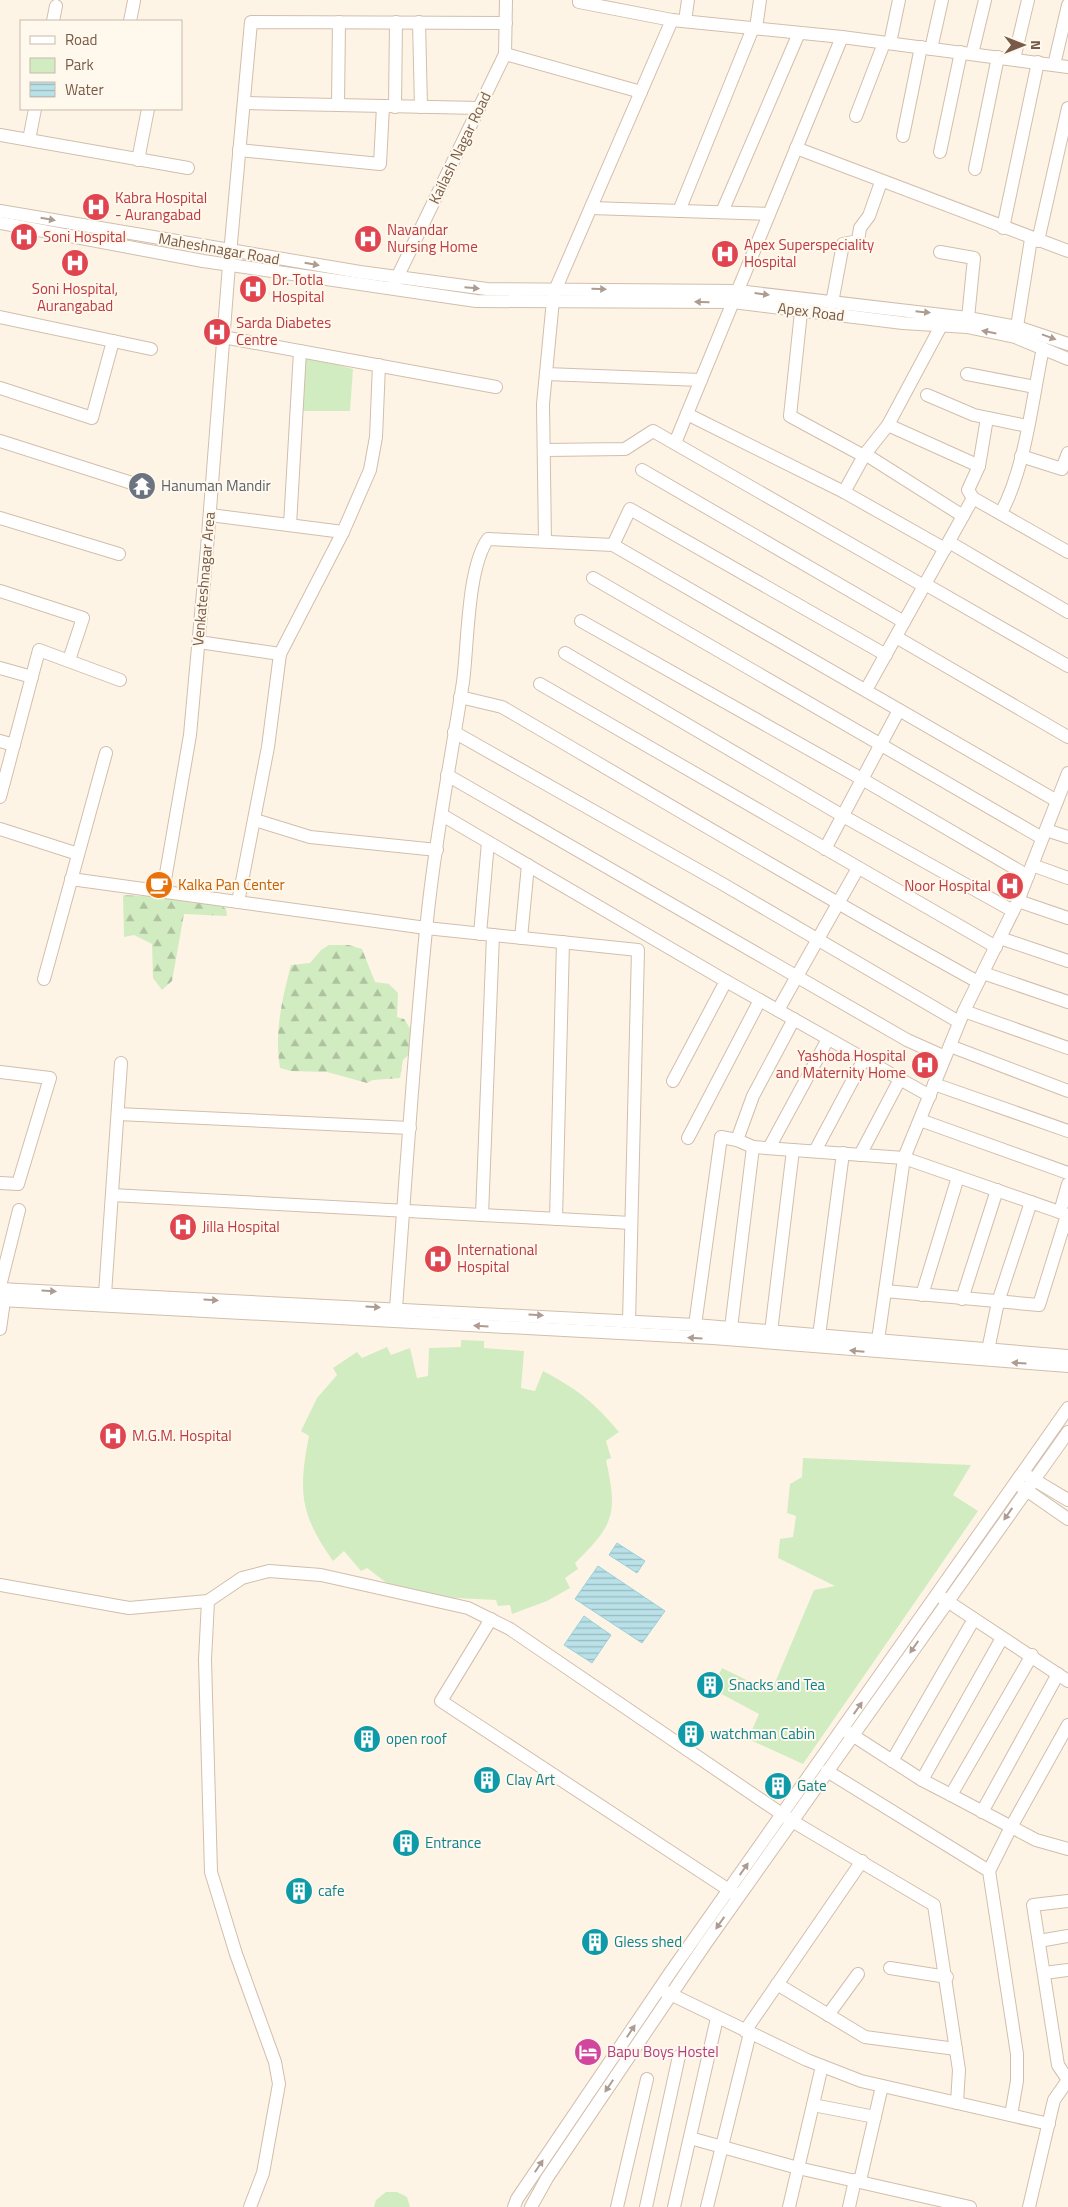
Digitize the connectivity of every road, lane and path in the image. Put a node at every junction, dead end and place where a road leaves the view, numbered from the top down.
1 (506, 0) edge
2 (579, 0) edge
3 (688, 0) edge
4 (760, 0) edge
5 (898, 0) edge
6 (942, 0) edge
7 (984, 0) edge
8 (1028, 0) edge
9 (134, 2) dead end
10 (1068, 5) edge
11 (56, 6) dead end
12 (670, 19) junction
13 (53, 20) edge
14 (130, 20) edge
15 (685, 21) junction
16 (339, 22) junction
17 (396, 22) junction
18 (419, 22) junction
19 (506, 23) junction
20 (754, 28) junction
21 (799, 33) junction
22 (842, 37) junction
23 (887, 43) junction
24 (926, 48) junction
25 (966, 53) junction
26 (505, 54) junction
27 (998, 57) junction
28 (1014, 59) junction
29 (1038, 62) junction
30 (1054, 65) junction
31 (1068, 68) edge
32 (635, 91) junction
33 (244, 103) junction
34 (338, 105) junction
35 (389, 106) junction
36 (421, 107) junction
37 (479, 108) junction
38 (1068, 108) edge
39 (36, 110) edge
40 (148, 110) edge
41 (856, 116) dead end
42 (0, 135) edge
43 (903, 136) dead end
44 (29, 140) junction
45 (796, 148) junction
46 (239, 150) junction
47 (940, 152) dead end
48 (138, 160) junction
49 (188, 168) dead end
50 (975, 169) dead end
51 (881, 182) junction
52 (591, 208) junction
53 (0, 211) edge
54 (679, 211) junction
55 (722, 212) junction
56 (769, 214) junction
57 (0, 223) edge
58 (1003, 228) junction
59 (1034, 240) junction
60 (230, 250) junction
61 (1068, 251) edge
62 (940, 252) dead end
63 (229, 265) junction
64 (398, 278) junction
65 (390, 290) junction
66 (527, 294) junction
67 (552, 294) junction
68 (735, 297) junction
69 (832, 303) junction
70 (801, 312) junction
71 (0, 318) edge
72 (968, 318) junction
73 (942, 326) junction
74 (1016, 332) junction
75 (223, 337) junction
76 (113, 341) junction
77 (1068, 344) edge
78 (1043, 348) junction
79 (151, 349) dead end
80 (300, 351) junction
81 (1068, 359) edge
82 (379, 365) junction
83 (546, 374) junction
84 (967, 374) dead end
85 (701, 380) junction
86 (496, 387) dead end
87 (1035, 387) junction
88 (0, 388) edge
89 (928, 395) dead end
90 (687, 414) junction
91 (987, 418) junction
92 (888, 425) junction
93 (1027, 426) junction
94 (0, 441) edge
95 (675, 443) junction
96 (544, 450) junction
97 (1068, 453) edge
98 (865, 454) junction
99 (1021, 456) junction
100 (979, 466) junction
101 (1066, 467) edge
102 (642, 470) dead end
103 (138, 485) dead end
104 (844, 492) junction
105 (973, 498) junction
106 (1001, 513) junction
107 (210, 515) junction
108 (963, 516) junction
109 (0, 518) edge
110 (290, 525) junction
111 (343, 532) junction
112 (545, 541) junction
113 (612, 545) junction
114 (947, 546) junction
115 (1068, 552) edge
116 (119, 554) dead end
117 (593, 578) dead end
118 (925, 585) junction
119 (0, 591) edge
120 (1068, 612) edge
121 (581, 621) dead end
122 (904, 622) junction
123 (896, 637) junction
124 (199, 642) junction
125 (565, 653) dead end
126 (280, 654) junction
127 (886, 655) junction
128 (69, 660) junction
129 (1068, 666) edge
130 (0, 668) edge
131 (32, 677) junction
132 (120, 680) dead end
133 (540, 684) dead end
134 (866, 690) junction
135 (460, 697) junction
136 (899, 710) junction
137 (454, 732) junction
138 (1068, 737) edge
139 (0, 742) edge
140 (14, 745) junction
141 (880, 746) junction
142 (106, 752) dead end
143 (1068, 773) edge
144 (447, 775) junction
145 (862, 779) junction
146 (0, 797) edge
147 (1062, 797) edge
148 (442, 815) junction
149 (843, 816) junction
150 (255, 820) junction
151 (0, 829) edge
152 (1044, 834) junction
153 (1068, 837) edge
154 (488, 842) junction
155 (825, 849) junction
156 (437, 850) junction
157 (78, 854) junction
158 (528, 865) junction
159 (858, 868) junction
160 (1030, 871) junction
161 (1068, 878) edge
162 (71, 879) junction
163 (163, 892) junction
164 (238, 902) junction
165 (837, 904) junction
166 (1016, 906) junction
167 (1068, 918) edge
168 (426, 928) junction
169 (486, 934) junction
170 (521, 938) junction
171 (816, 941) junction
172 (563, 942) junction
173 (998, 943) junction
174 (1068, 961) edge
175 (798, 975) junction
176 (44, 978) dead end
177 (980, 978) junction
178 (726, 981) junction
179 (760, 1000) junction
180 (1068, 1002) edge
181 (778, 1010) junction
182 (962, 1016) junction
183 (794, 1019) junction
184 (828, 1039) junction
185 (1068, 1048) edge
186 (948, 1051) junction
187 (864, 1059) junction
188 (121, 1063) dead end
189 (0, 1072) edge
190 (900, 1079) junction
191 (674, 1081) dead end
192 (932, 1090) junction
193 (1068, 1091) edge
194 (118, 1114) junction
195 (920, 1120) junction
196 (410, 1128) junction
197 (1068, 1131) edge
198 (688, 1138) dead end
199 (737, 1140) junction
200 (753, 1146) junction
201 (770, 1148) junction
202 (793, 1150) junction
203 (815, 1152) junction
204 (843, 1154) junction
205 (860, 1155) junction
206 (904, 1158) junction
207 (1068, 1173) edge
208 (958, 1177) junction
209 (0, 1183) edge
210 (1068, 1184) edge
211 (997, 1190) junction
212 (112, 1195) junction
213 (1031, 1202) junction
214 (19, 1210) dead end
215 (404, 1211) junction
216 (1065, 1214) edge
217 (482, 1215) junction
218 (556, 1219) junction
219 (631, 1223) junction
220 (885, 1291) junction
221 (2, 1293) edge
222 (105, 1294) junction
223 (922, 1296) junction
224 (962, 1299) junction
225 (998, 1302) junction
226 (395, 1315) junction
227 (629, 1322) junction
228 (695, 1325) junction
229 (731, 1328) junction
230 (0, 1329) edge
231 (772, 1332) junction
232 (819, 1336) junction
233 (877, 1347) junction
234 (988, 1350) junction
235 (1068, 1356) edge
236 (1068, 1366) edge
237 (1068, 1408) edge
238 (1068, 1432) edge
239 (1018, 1477) junction
240 (1033, 1479) junction
241 (1025, 1490) junction
242 (1068, 1500) edge
243 (1068, 1519) edge
244 (0, 1585) edge
245 (942, 1598) junction
246 (208, 1601) junction
247 (491, 1619) junction
248 (974, 1619) junction
249 (1002, 1638) junction
250 (1032, 1656) junction
251 (1063, 1678) edge
252 (1068, 1725) edge
253 (848, 1732) junction
254 (892, 1761) junction
255 (827, 1771) junction
256 (922, 1780) junction
257 (951, 1795) junction
258 (982, 1812) junction
259 (787, 1818) junction
260 (1010, 1827) junction
261 (1068, 1850) edge
262 (862, 1861) junction
263 (989, 1871) junction
264 (734, 1893) junction
265 (1068, 1901) edge
266 (1068, 1936) edge
267 (1039, 1941) junction
268 (890, 1968) dead end
269 (1068, 1970) edge
270 (1044, 1973) junction
271 (858, 1974) dead end
272 (947, 1977) junction
273 (777, 1984) junction
274 (665, 1992) junction
275 (828, 2015) junction
276 (717, 2018) junction
277 (747, 2032) junction
278 (956, 2049) junction
279 (679, 2056) dead end
280 (822, 2066) junction
281 (647, 2079) dead end
282 (1068, 2080) edge
283 (882, 2086) junction
284 (957, 2103) junction
285 (813, 2105) junction
286 (1011, 2115) junction
287 (875, 2118) junction
288 (1049, 2124) junction
289 (690, 2138) junction
290 (722, 2146) junction
291 (798, 2168) junction
292 (857, 2180) junction
293 (250, 2207) edge
294 (514, 2207) edge
295 (531, 2207) edge
296 (617, 2207) edge
297 (646, 2207) edge
298 (674, 2207) edge
299 (707, 2207) edge
300 (790, 2207) edge
301 (849, 2207) edge
302 (970, 2207) edge
303 (1029, 2207) edge

1 - 19 street, Kailash Nagar Road
2 - 12 street
3 - 15 street
4 - 20 street
5 - 23 street
6 - 24 street
7 - 25 street
8 - 28 street
9 - 14 street
10 - 30 street
11 - 13 street
12 - 15 street
12 - 32 street
15 - 20 street
16 - 17 street
16 - 33 street, Venkateshnagar Area
16 - 34 street
17 - 18 street
17 - 35 street
18 - 19 street
18 - 36 street
19 - 26 street, Kailash Nagar Road
20 - 21 street
20 - 54 street
21 - 22 street
21 - 55 street
22 - 23 street
22 - 45 street
23 - 24 street
23 - 41 street
24 - 25 street
24 - 43 street
25 - 27 street
25 - 47 street
26 - 32 street
26 - 37 street, Kailash Nagar Road
27 - 28 street
27 - 50 street
28 - 29 street
29 - 30 street
29 - 58 street
30 - 31 street
32 - 52 street
33 - 34 street
33 - 46 street, Venkateshnagar Area
34 - 35 street
35 - 36 street
35 - 46 street
36 - 37 street
37 - 64 street, Kailash Nagar Road
38 - 59 street
39 - 44 street
40 - 48 street
42 - 44 street
44 - 48 street
45 - 51 street
45 - 56 street
46 - 60 street, Venkateshnagar Area
48 - 49 street
51 - 58 street
51 - 69 street
52 - 54 street
52 - 67 street
53 -> 60 street, Maheshnagar Road
54 - 55 street
55 - 56 street
56 - 68 street
57 - 63 street, Maheshnagar Road
58 - 59 street
59 - 61 street
59 - 74 street
60 - 63 street, Venkateshnagar Area
60 -> 64 street, Maheshnagar Road
62 - 72 street
63 - 65 street, Maheshnagar Road
63 - 75 street, Venkateshnagar Area
64 - 65 street, Kailash Nagar Road
64 -> 66 street, Maheshnagar Road
65 - 66 street, Maheshnagar Road
66 - 67 street, Apex Road
67 - 68 street, Apex Road
67 - 83 street
68 -> 69 street, Apex Road
68 - 70 street, Apex Road
68 - 85 street
69 -> 72 street, Apex Road
70 - 73 street, Apex Road
70 - 98 street
71 - 76 street
72 - 74 street, Apex Road
74 -> 73 street, Apex Road
73 - 92 street
74 -> 77 street, Apex Road
74 - 78 street, Apex Road
75 - 80 street
75 - 107 street, Venkateshnagar Area
76 - 79 street
76 - 88 street
78 - 81 street, Apex Road
78 - 87 street
80 - 82 street
80 - 110 street
82 - 86 street
82 - 111 street
83 - 85 street
83 - 96 street
84 - 87 street
85 - 90 street
87 - 93 street
89 - 91 street
90 - 95 street
90 - 104 street
91 - 93 street
91 - 100 street
92 - 98 street
92 - 100 street
93 - 99 street
94 - 103 street
95 - 96 street
95 - 118 street
96 - 112 street
97 - 101 street
98 - 104 street
98 - 108 street
99 - 101 street
99 - 106 street
100 - 105 street
102 - 122 street
104 - 114 street
105 - 106 street
105 - 108 street
106 - 115 street
107 - 110 street
107 - 124 street, Venkateshnagar Area
108 - 114 street
109 - 116 street
110 - 111 street
111 - 126 street
112 - 113 street
112 - 135 street
113 - 127 street
113 - 134 street
114 - 118 street
114 - 120 street
117 - 141 street
118 - 122 street
118 - 129 street
119 - 128 street
121 - 145 street
122 - 123 street
123 - 127 street
123 - 138 street
124 - 126 street
124 - 163 street, Venkateshnagar Area
125 - 149 street
126 - 150 street
127 - 134 street
128 - 131 street
128 - 132 street
130 - 131 street
131 - 140 street
133 - 155 street
134 - 136 street
135 - 137 street
135 - 165 street
136 - 141 street
136 - 147 street
137 - 144 street
137 - 171 street
139 - 140 street
140 - 146 street
141 - 145 street
141 - 152 street
142 - 157 street
143 - 147 street
144 - 148 street
144 - 175 street
145 - 149 street
145 - 160 street
147 - 152 street
148 - 154 street
148 - 156 street
149 - 155 street
149 - 166 street
150 - 156 street
150 - 164 street
151 - 157 street
152 - 153 street
152 - 160 street
154 - 158 street
154 - 169 street
155 - 159 street
156 - 168 street
157 - 162 street
158 - 170 street
158 - 178 street
159 - 165 street
159 - 173 street
160 - 161 street
160 - 166 street
162 - 163 street
162 - 176 street
163 - 164 street
164 - 168 street
165 - 171 street
165 - 177 street
166 - 167 street
166 - 173 street
168 - 169 street
168 - 196 street
169 - 170 street
169 - 217 street
170 - 172 street
171 - 175 street
171 - 182 street
172 - 218 street
172 - 219 street
173 - 174 street
173 - 177 street
175 - 181 street
175 - 186 street
177 - 180 street
177 - 182 street
178 - 179 street
178 - 191 street
179 - 181 street
179 - 198 street
181 - 183 street
182 - 185 street
182 - 186 street
183 - 184 street
183 - 199 street
184 - 187 street
184 - 201 street
186 - 192 street
186 - 193 street
187 - 190 street
187 - 203 street
188 - 194 street
189 - 209 street
190 - 192 street
190 - 205 street
192 - 195 street
192 - 197 street
194 - 196 street
194 - 212 street
195 - 206 street
195 - 207 street
196 - 215 street
199 - 200 street
199 - 228 street
200 - 201 street
200 - 229 street
201 - 202 street
202 - 203 street
202 - 231 street
203 - 204 street
204 - 205 street
204 - 232 street
205 - 206 street
206 - 208 street
206 - 220 street
208 - 211 street
208 - 223 street
210 - 216 street
211 - 213 street
211 - 224 street
212 - 215 street
212 - 222 street
213 - 216 street
213 - 225 street
214 - 221 street
215 - 217 street
215 - 226 street
216 - 225 street
217 - 218 street
218 - 219 street
219 - 227 street
220 - 223 street
220 - 233 street
221 -> 222 street
221 - 226 street
221 - 230 street
222 -> 226 street
223 - 224 street
224 - 225 street
225 - 234 street
226 -> 227 street
233 -> 226 street
227 - 228 street
228 - 229 street
229 - 231 street
231 - 232 street
232 - 233 street
233 - 234 street
236 -> 233 street
234 - 235 street
237 - 239 street
238 - 240 street
239 - 240 street
239 - 241 street
239 - 245 street
240 - 241 street
240 - 242 street
241 - 243 street
241 -> 245 street
244 - 246 street
245 - 248 street
245 - 253 street
246 - 247 street
246 - 293 street
247 - 259 street
247 - 264 street
248 - 249 street
248 - 254 street
249 - 250 street
249 - 256 street
250 - 251 street
250 - 257 street
251 - 258 street
252 - 260 street
253 - 254 street
253 - 255 street
253 - 259 street
254 - 256 street
255 - 259 street
255 - 263 street
256 - 257 street
257 - 258 street
258 - 260 street
259 - 262 street
259 - 264 street
260 - 261 street
260 - 263 street
262 - 272 street
262 - 273 street
263 - 286 street
264 - 274 street
265 - 267 street
266 - 267 street
267 - 270 street
268 - 272 street
269 - 270 street
270 - 282 street
271 - 275 street
272 - 278 street
273 - 275 street
273 - 277 street
274 - 276 street
294 -> 274 street
274 -> 295 street
275 - 278 street
276 - 277 street
276 - 289 street
277 - 280 street
277 - 290 street
278 - 284 street
279 - 297 street
280 - 283 street
280 - 285 street
281 - 296 street
282 - 288 street
283 - 284 street
283 - 287 street
284 - 286 street
285 - 287 street
285 - 291 street
286 - 288 street
287 - 292 street
288 - 303 street
289 - 290 street
289 - 298 street
290 - 291 street
290 - 299 street
291 - 292 street
291 - 300 street
292 - 301 street
292 - 302 street

